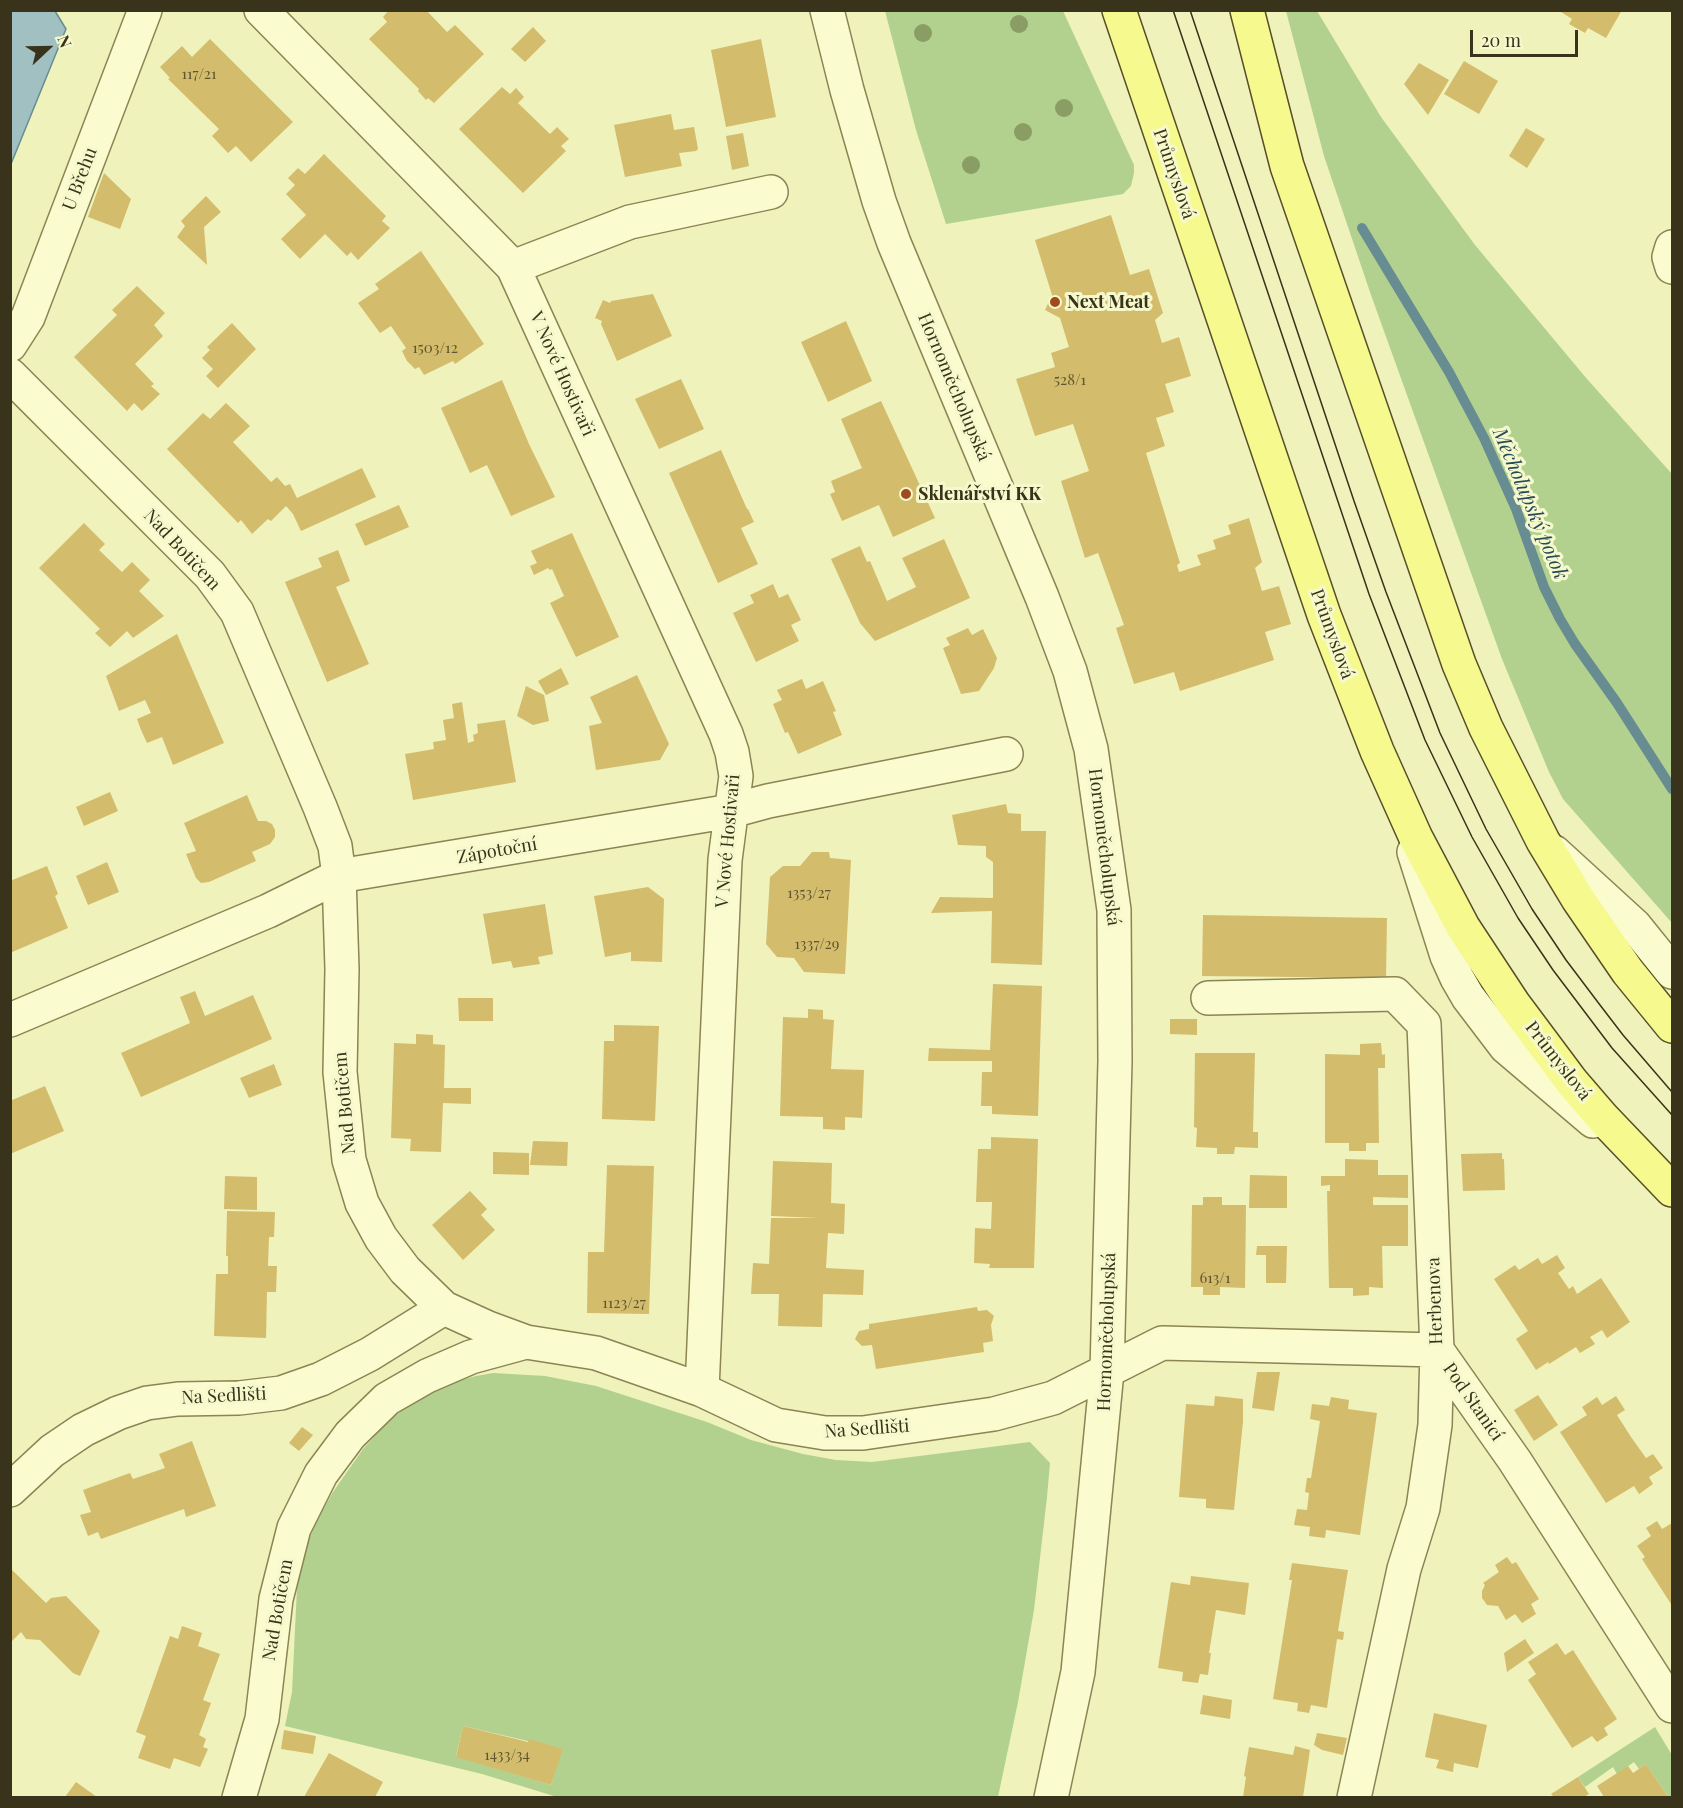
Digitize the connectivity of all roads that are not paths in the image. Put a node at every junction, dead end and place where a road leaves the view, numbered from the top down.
1 (145, 10) edge
2 (261, 10) edge
3 (827, 10) edge
4 (1119, 10) edge
5 (1247, 10) edge
6 (771, 192) dead end
7 (1672, 247) edge
8 (513, 267) junction
9 (1672, 267) edge
10 (10, 345) edge
11 (10, 375) edge
12 (1006, 754) dead end
13 (732, 811) junction
14 (1543, 841) junction
15 (339, 876) junction
16 (1672, 972) edge
17 (1208, 998) dead end
18 (10, 1020) edge
19 (1672, 1026) edge
20 (1670, 1188) edge
21 (444, 1308) junction
22 (526, 1342) junction
23 (1437, 1350) junction
24 (1107, 1371) junction
25 (702, 1390) junction
26 (10, 1490) edge
27 (1672, 1706) edge
28 (239, 1797) edge
29 (1051, 1797) edge
30 (1354, 1797) edge

1 - 10 street, U Břehu
2 - 8 street, V Nové Hostivaři
3 - 24 street, Hornoměcholupská
4 - 20 main road, Průmyslová
5 - 14 main road
6 - 8 street
7 - 9 street
8 - 13 street, V Nové Hostivaři
11 - 15 street, Nad Botičem
12 - 13 street, Zápotoční
13 - 15 street, Zápotoční
13 - 25 street, V Nové Hostivaři
14 - 16 street
14 - 19 main road
15 - 18 street, Zápotoční
15 - 21 street, Nad Botičem
17 - 23 street, Herbenova
21 - 22 street, Nad Botičem
21 - 26 street, Na Sedlišti
22 - 25 street, Na Sedlišti
22 - 28 street, Nad Botičem
23 - 24 street, Pod Stanicí
23 - 27 street, Pod Stanicí
23 - 30 street, Herbenova
24 - 25 street, Na Sedlišti
24 - 29 street, Hornoměcholupská

